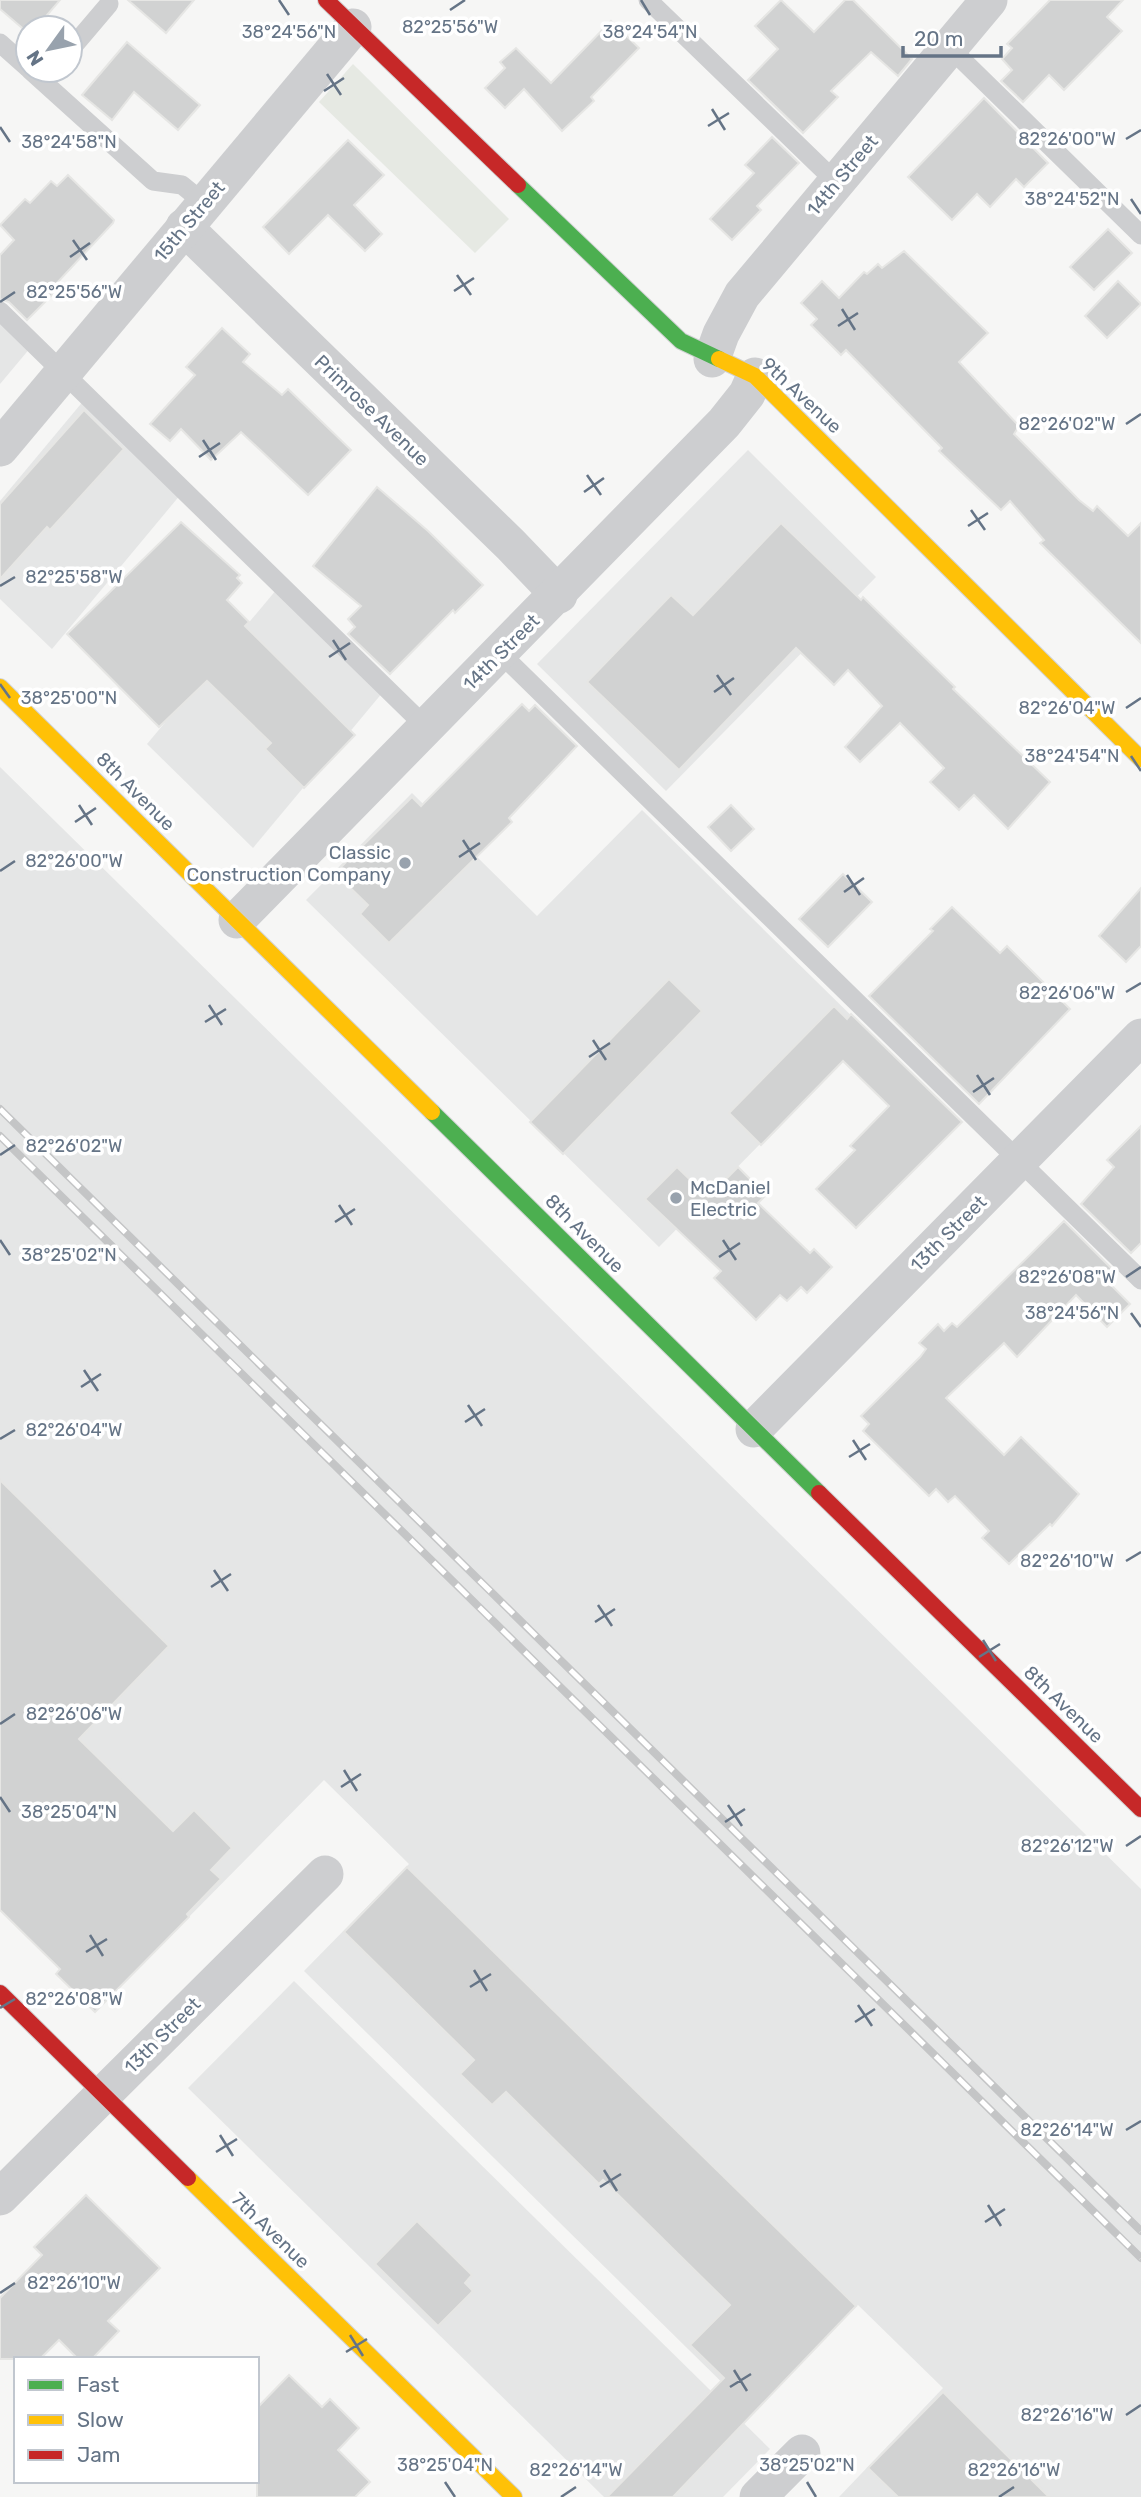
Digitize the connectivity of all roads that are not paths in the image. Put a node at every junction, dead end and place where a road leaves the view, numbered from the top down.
1 (326, 0) edge
2 (648, 0) edge
3 (989, 0) edge
4 (109, 4) dead end
5 (353, 27) junction
6 (84, 33) edge
7 (0, 43) edge
8 (949, 47) junction
9 (14, 54) edge
10 (50, 84) edge
11 (836, 182) junction
12 (194, 215) junction
13 (1141, 234) edge
14 (0, 311) edge
15 (712, 359) junction
16 (64, 372) junction
17 (755, 376) junction
18 (0, 448) edge
19 (559, 595) junction
20 (499, 652) junction
21 (0, 687) edge
22 (426, 727) junction
23 (1141, 759) edge
24 (237, 920) junction
25 (1141, 1037) edge
26 (1020, 1160) junction
27 (1141, 1280) edge
28 (754, 1429) junction
29 (1141, 1809) edge
30 (324, 1874) dead end
31 (0, 1993) edge
32 (102, 2094) junction
33 (0, 2197) edge
34 (802, 2453) dead end
35 (514, 2497) edge
36 (758, 2497) edge

1 - 5 street, 9th Avenue
2 - 11 lane
3 - 8 street, 14th Street
4 - 6 lane
5 - 12 street, 15th Street
5 - 15 street, 9th Avenue
7 - 9 lane
8 - 11 street, 14th Street
8 - 13 lane
10 - 12 lane
11 - 15 street, 14th Street
12 - 16 street, 15th Street
12 - 19 street, Primrose Avenue
14 - 16 lane
15 - 17 street, 9th Avenue
16 - 18 street, 15th Street
16 - 22 lane
17 - 19 street, 14th Street
17 - 23 street, 9th Avenue
19 - 20 street, 14th Street
20 - 22 street, 14th Street
20 - 26 lane
21 - 24 street, 8th Avenue
22 - 24 street, 14th Street
24 - 28 street, 8th Avenue
25 - 26 street, 13th Street
26 - 27 lane
26 - 28 street, 13th Street
28 - 29 street, 8th Avenue
30 - 32 street, 13th Street
31 - 32 street, 7th Avenue
32 - 33 street, 13th Street
32 - 35 street, 7th Avenue
34 - 36 street

